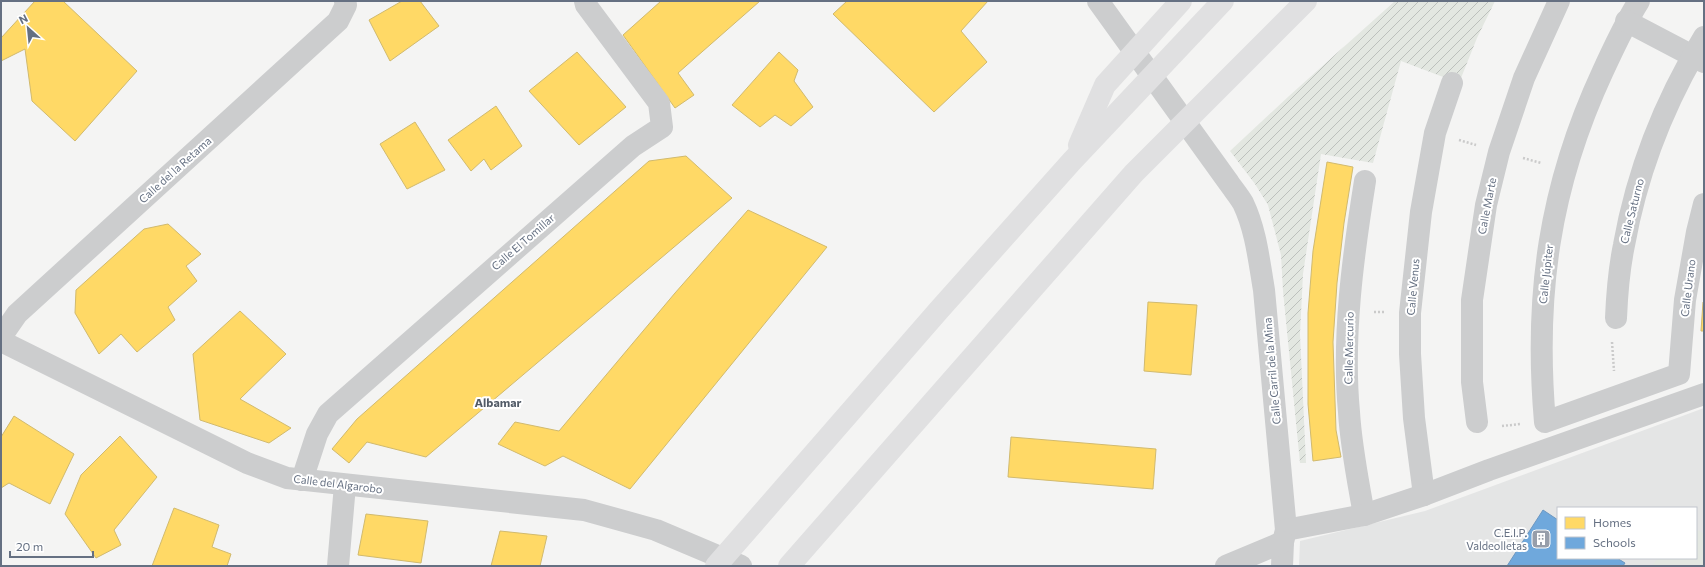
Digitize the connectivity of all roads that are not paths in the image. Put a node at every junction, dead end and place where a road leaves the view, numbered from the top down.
1 (345, 1) edge
2 (585, 1) edge
3 (1098, 1) edge
4 (1181, 1) edge
5 (1223, 1) edge
6 (1306, 1) edge
7 (1559, 1) edge
8 (1639, 1) edge
9 (1626, 21) junction
10 (1700, 51) edge
11 (1452, 83) dead end
12 (1072, 161) junction
13 (1365, 181) dead end
14 (1704, 204) edge
15 (1616, 318) road end
16 (1, 337) edge
17 (1, 341) edge
18 (1704, 394) edge
19 (1616, 397) joint
20 (1477, 422) road end
21 (302, 480) junction
22 (345, 486) junction
23 (1424, 495) junction
24 (1364, 514) junction
25 (1285, 536) junction
26 (338, 566) edge
27 (716, 566) edge
28 (741, 566) edge
29 (789, 566) edge
30 (1226, 566) edge
31 (1282, 566) edge

1 - 16 street, Calle del la Retama
2 - 21 street, Calle El Tomillar
3 - 25 street, Calle Carril de la Mina
4 - 12 highway
5 - 12 highway
6 - 29 highway
7 - 20 street, Calle Marte
8 - 9 street, Calle Júpiter
9 - 10 street
9 - 19 street, Calle Júpiter
10 - 15 street, Calle Saturno
11 - 23 street, Calle Venus
12 - 27 highway
13 - 24 street, Calle Mercurio
14 - 19 street, Calle Urano
17 - 21 street, Calle del Algarobo
18 - 23 street
21 - 22 street, Calle del Algarobo
22 - 26 street
22 - 28 street, Calle del Algarobo
23 - 24 street
24 - 25 street
25 - 30 street
25 - 31 street, Calle Carril de la Mina

